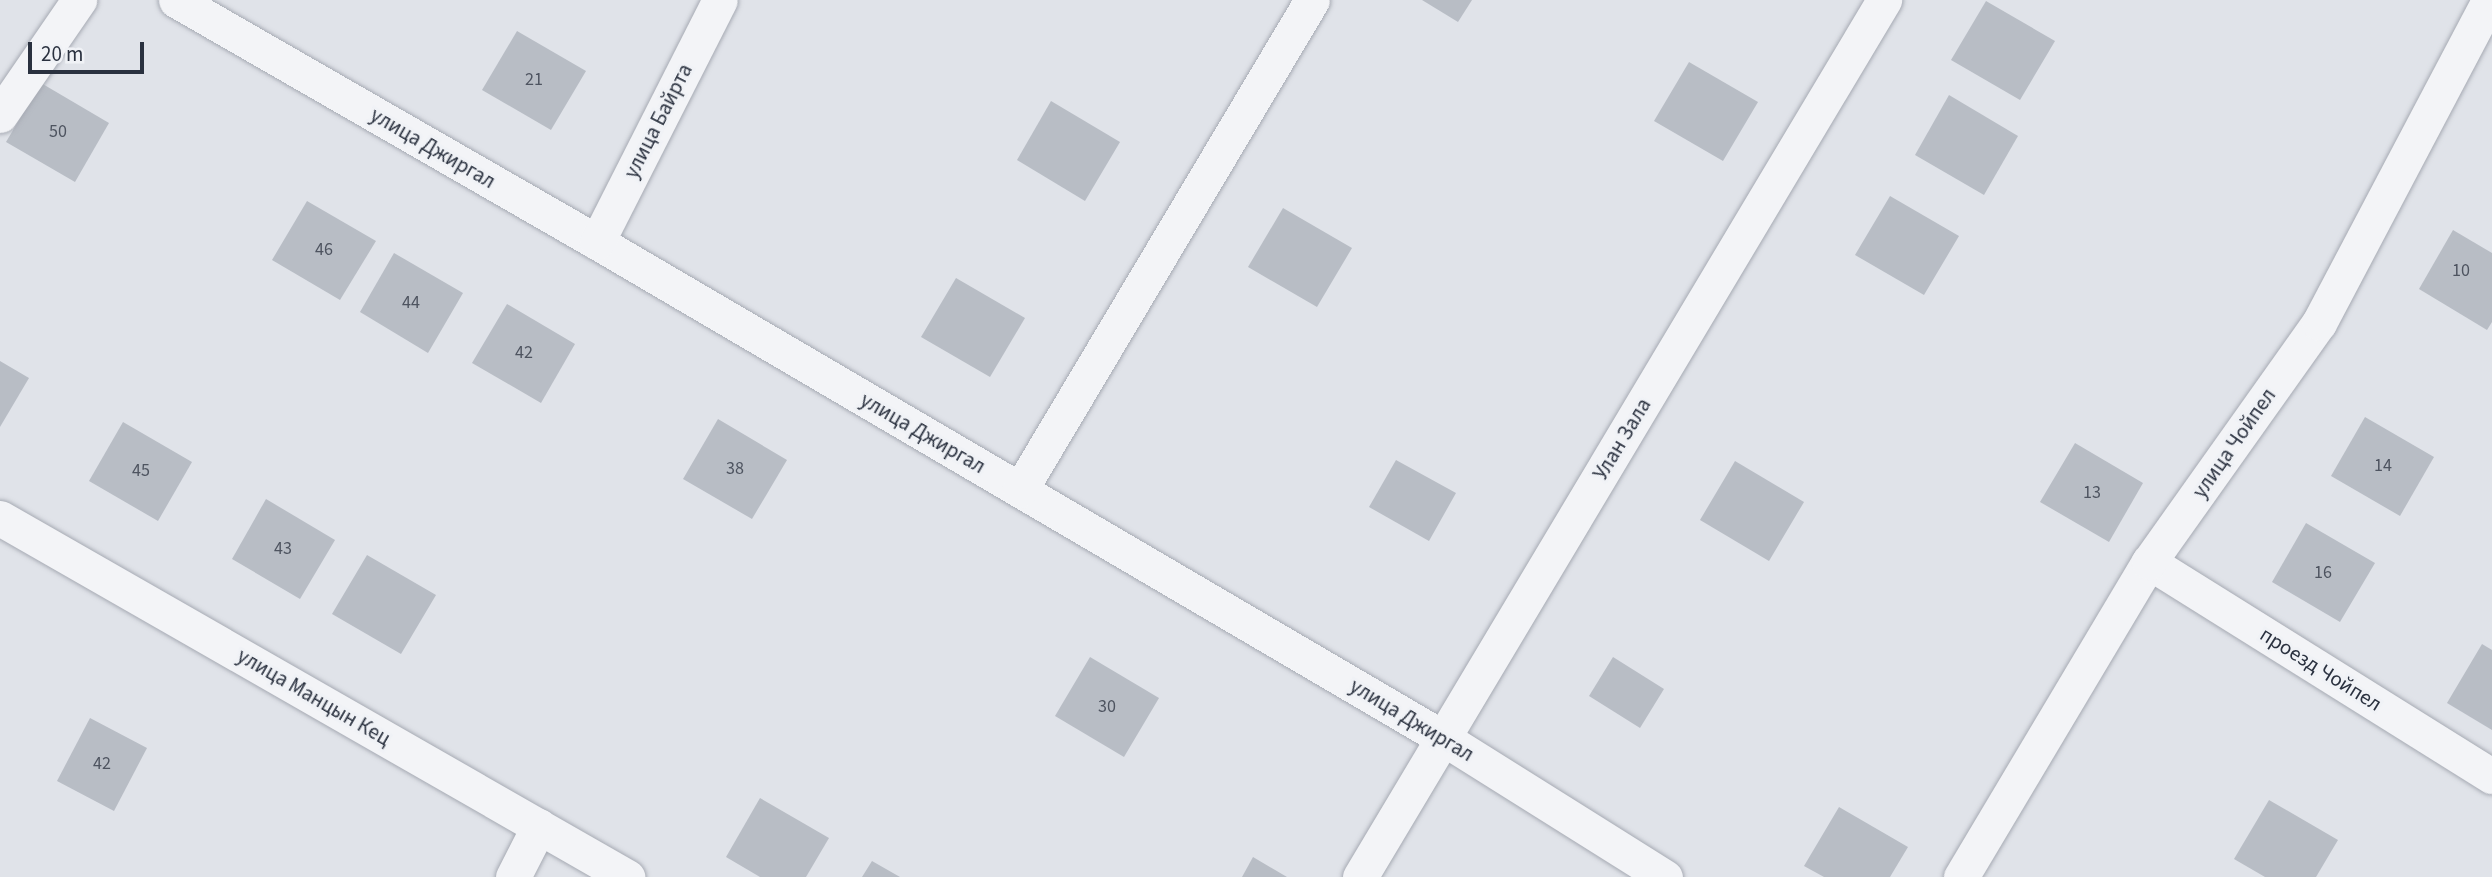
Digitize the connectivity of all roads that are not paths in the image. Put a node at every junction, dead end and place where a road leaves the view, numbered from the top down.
1 (79, 0) edge
2 (176, 0) edge
3 (720, 0) edge
4 (1312, 0) edge
5 (1884, 0) edge
6 (2489, 0) edge
7 (0, 115) edge
8 (597, 242) junction
9 (1020, 490) junction
10 (0, 518) edge
11 (2149, 562) junction
12 (1443, 738) junction
13 (2492, 776) edge
14 (540, 826) junction
15 (513, 877) edge
16 (627, 877) edge
17 (1360, 877) edge
18 (1665, 877) edge
19 (1961, 877) edge

1 - 7 street
2 - 8 street, улица Джиргал
3 - 8 street, улица Байрта
4 - 9 street
5 - 12 street, Улан Зала
6 - 11 street, улица Чойпел
8 - 9 street, улица Джиргал
9 - 12 street, улица Джиргал
10 - 14 street, улица Манцын Кец
11 - 13 street, проезд Чойпел
11 - 19 street, улица Чойпел
12 - 17 street, Улан Зала
12 - 18 street, улица Джиргал
14 - 15 street
14 - 16 street, улица Манцын Кец

